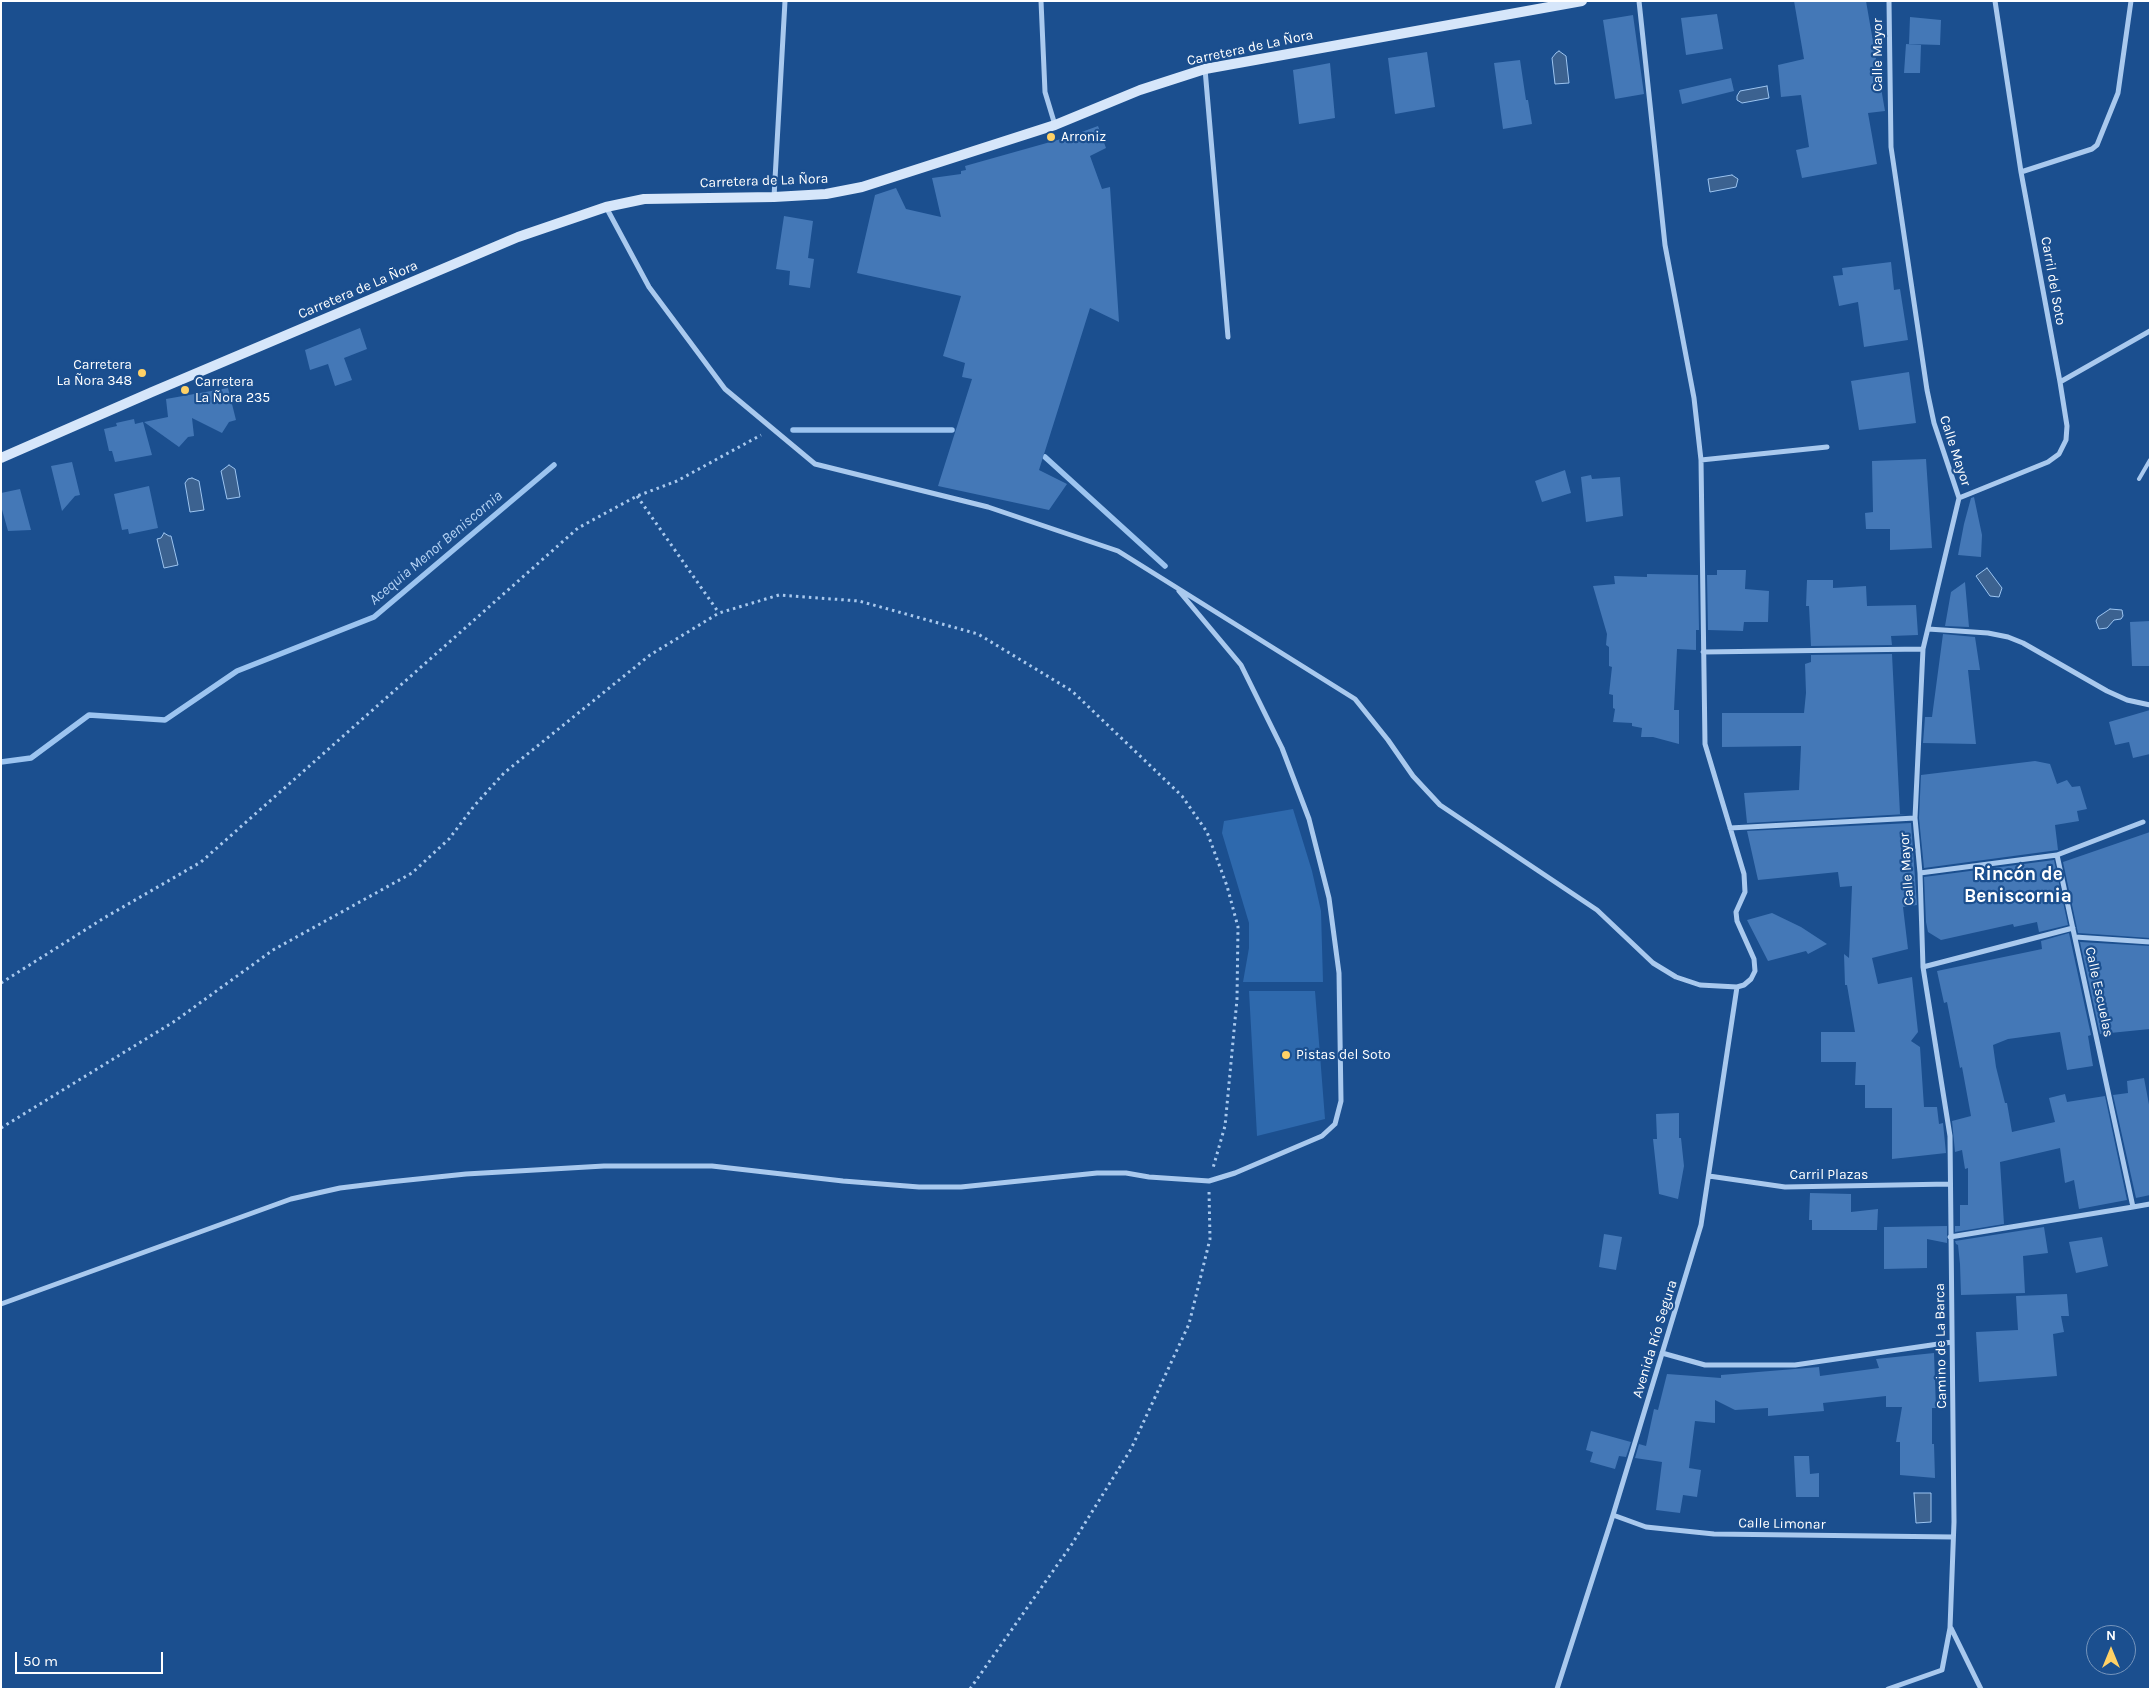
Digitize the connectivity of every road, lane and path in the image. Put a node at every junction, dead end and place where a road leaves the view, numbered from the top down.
1 (785, 1) edge
2 (1041, 1) edge
3 (1582, 1) edge
4 (1640, 1) edge
5 (1889, 1) edge
6 (1995, 1) edge
7 (2131, 1) edge
8 (1204, 69) junction
9 (1056, 125) junction
10 (2021, 172) junction
11 (774, 197) junction
12 (606, 207) junction
13 (2150, 331) edge
14 (1228, 336) dead end
15 (2060, 382) junction
16 (773, 429) junction
17 (1827, 447) dead end
18 (1, 458) edge
19 (1701, 460) junction
20 (2150, 460) edge
21 (2138, 479) dead end
22 (637, 496) junction
23 (1959, 498) junction
24 (1175, 586) junction
25 (720, 613) junction
26 (1928, 629) junction
27 (1923, 649) junction
28 (1703, 652) junction
29 (2150, 705) edge
30 (1915, 818) junction
31 (2143, 822) dead end
32 (1730, 828) junction
33 (2057, 855) junction
34 (1920, 873) junction
35 (2073, 928) junction
36 (2075, 937) junction
37 (2150, 942) edge
38 (1923, 967) junction
39 (1, 983) edge
40 (1737, 987) junction
41 (1, 1128) edge
42 (1709, 1176) junction
43 (1209, 1181) junction
44 (1950, 1184) junction
45 (2150, 1204) edge
46 (2133, 1207) junction
47 (1950, 1237) junction
48 (1, 1304) edge
49 (1952, 1342) junction
50 (1662, 1353) junction
51 (1613, 1515) junction
52 (1953, 1537) junction
53 (1950, 1628) junction
54 (970, 1689) edge
55 (1557, 1689) edge
56 (1888, 1689) edge
57 (1981, 1689) edge

1 - 11 street
2 - 9 street
3 - 8 main road, Carretera de La Ñora
4 - 19 street
5 - 23 street, Calle Mayor
6 - 10 street, Carril del Soto
7 - 10 street
8 - 9 main road, Carretera de La Ñora
8 - 14 street
9 - 11 main road, Carretera de La Ñora
10 - 15 street, Carril del Soto
11 - 12 main road, Carretera de La Ñora
12 - 16 street
12 - 18 main road, Carretera de La Ñora
13 - 15 street
15 - 23 street, Carril del Soto
16 - 22 path
16 - 24 street
17 - 19 street
19 - 28 street
20 - 21 lane
22 - 25 path
22 - 39 path
23 - 26 street, Calle Mayor
24 - 40 street
24 - 43 street
25 - 41 path
25 - 43 path
26 - 27 street, Calle Mayor
26 - 29 street
27 - 28 street
27 - 30 street, Calle Mayor
28 - 32 street
30 - 32 street
30 - 34 street, Calle Mayor
31 - 33 street
32 - 40 street
33 - 34 street
33 - 35 street, Calle Escuelas
34 - 38 street, Calle Mayor
35 - 36 street, Calle Escuelas
35 - 38 street
36 - 37 street
36 - 46 street, Calle Escuelas
38 - 44 street, Camino de La Barca
40 - 42 street, Avenida Río Segura
42 - 44 street, Carril Plazas
42 - 50 street, Avenida Río Segura
43 - 48 street
43 - 54 path
44 - 47 street, Camino de La Barca
45 - 46 street
46 - 47 street
47 - 49 street, Camino de La Barca
49 - 50 street
49 - 52 street, Camino de La Barca
50 - 51 street, Avenida Río Segura
51 - 52 street, Calle Limonar
51 - 55 street, Avenida Río Segura
52 - 53 street, Camino de La Barca
53 - 56 street, Camino de La Barca
53 - 57 street

